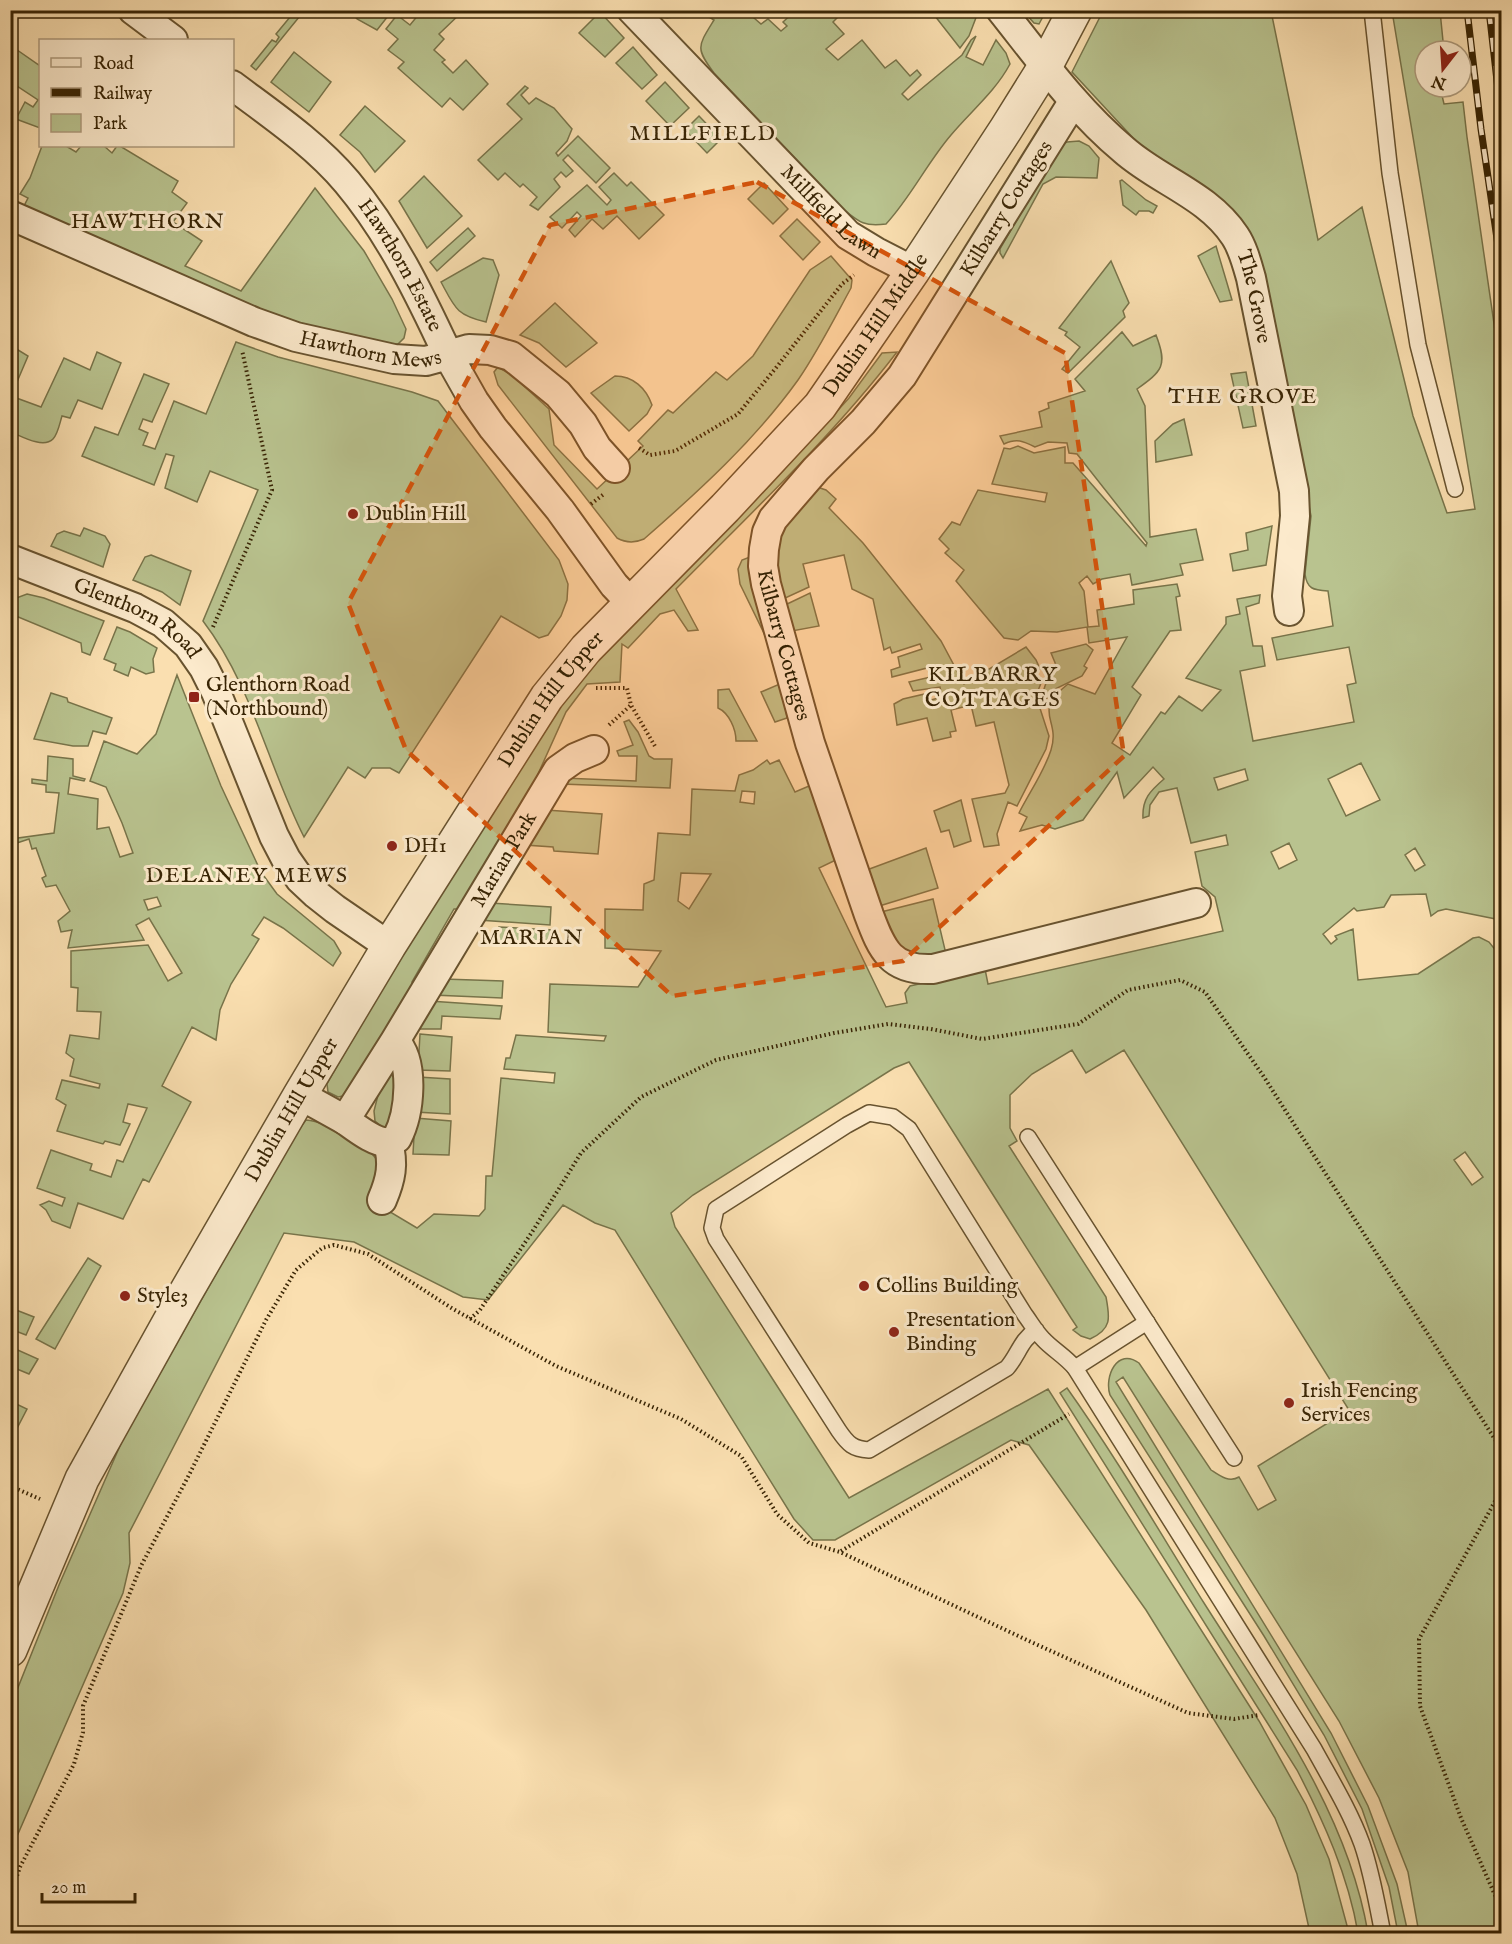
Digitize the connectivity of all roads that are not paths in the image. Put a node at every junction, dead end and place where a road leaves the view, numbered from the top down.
1 (133, 10) edge
2 (632, 10) edge
3 (1001, 10) edge
4 (1075, 10) edge
5 (1372, 10) edge
6 (172, 39) edge
7 (1046, 65) junction
8 (234, 86) edge
9 (1073, 102) junction
10 (13, 216) edge
11 (913, 271) junction
12 (448, 355) junction
13 (615, 468) dead end
14 (1455, 489) dead end
15 (10, 559) edge
16 (630, 602) junction
17 (1289, 611) dead end
18 (599, 739) road end
19 (1196, 903) dead end
20 (389, 946) junction
21 (395, 1041) junction
22 (300, 1095) junction
23 (345, 1120) junction
24 (1028, 1137) dead end
25 (388, 1142) junction
26 (382, 1200) dead end
27 (1147, 1322) junction
28 (1036, 1330) junction
29 (1076, 1368) junction
30 (1234, 1458) dead end
31 (14, 1641) edge
32 (1383, 1934) edge

1 - 6 street
2 - 11 street, Millfield Lawn
3 - 7 street, The Grove
4 - 7 street, Dublin Hill Middle
5 - 14 lane
7 - 9 street, The Grove
7 - 11 street, Dublin Hill Middle
8 - 12 street, Hawthorn Estate
9 - 17 street, The Grove
9 - 19 street, Kilbarry Cottages
10 - 12 street, Hawthorn Mews
11 - 16 street, Dublin Hill Middle
12 - 13 street, Hawthorn Estate
12 - 16 street, Hawthorn Mews
15 - 20 street, Glenthorn Road
16 - 20 street, Dublin Hill Upper
18 - 21 street, Marian Park
20 - 22 street, Dublin Hill Upper
21 - 23 street, Marian Park
21 - 25 street
22 - 23 street
22 - 31 street, Dublin Hill Upper
23 - 25 street
24 - 27 lane
25 - 26 street
27 - 29 lane
27 - 30 lane
28 - 28 lane
28 - 29 lane
29 - 32 lane

